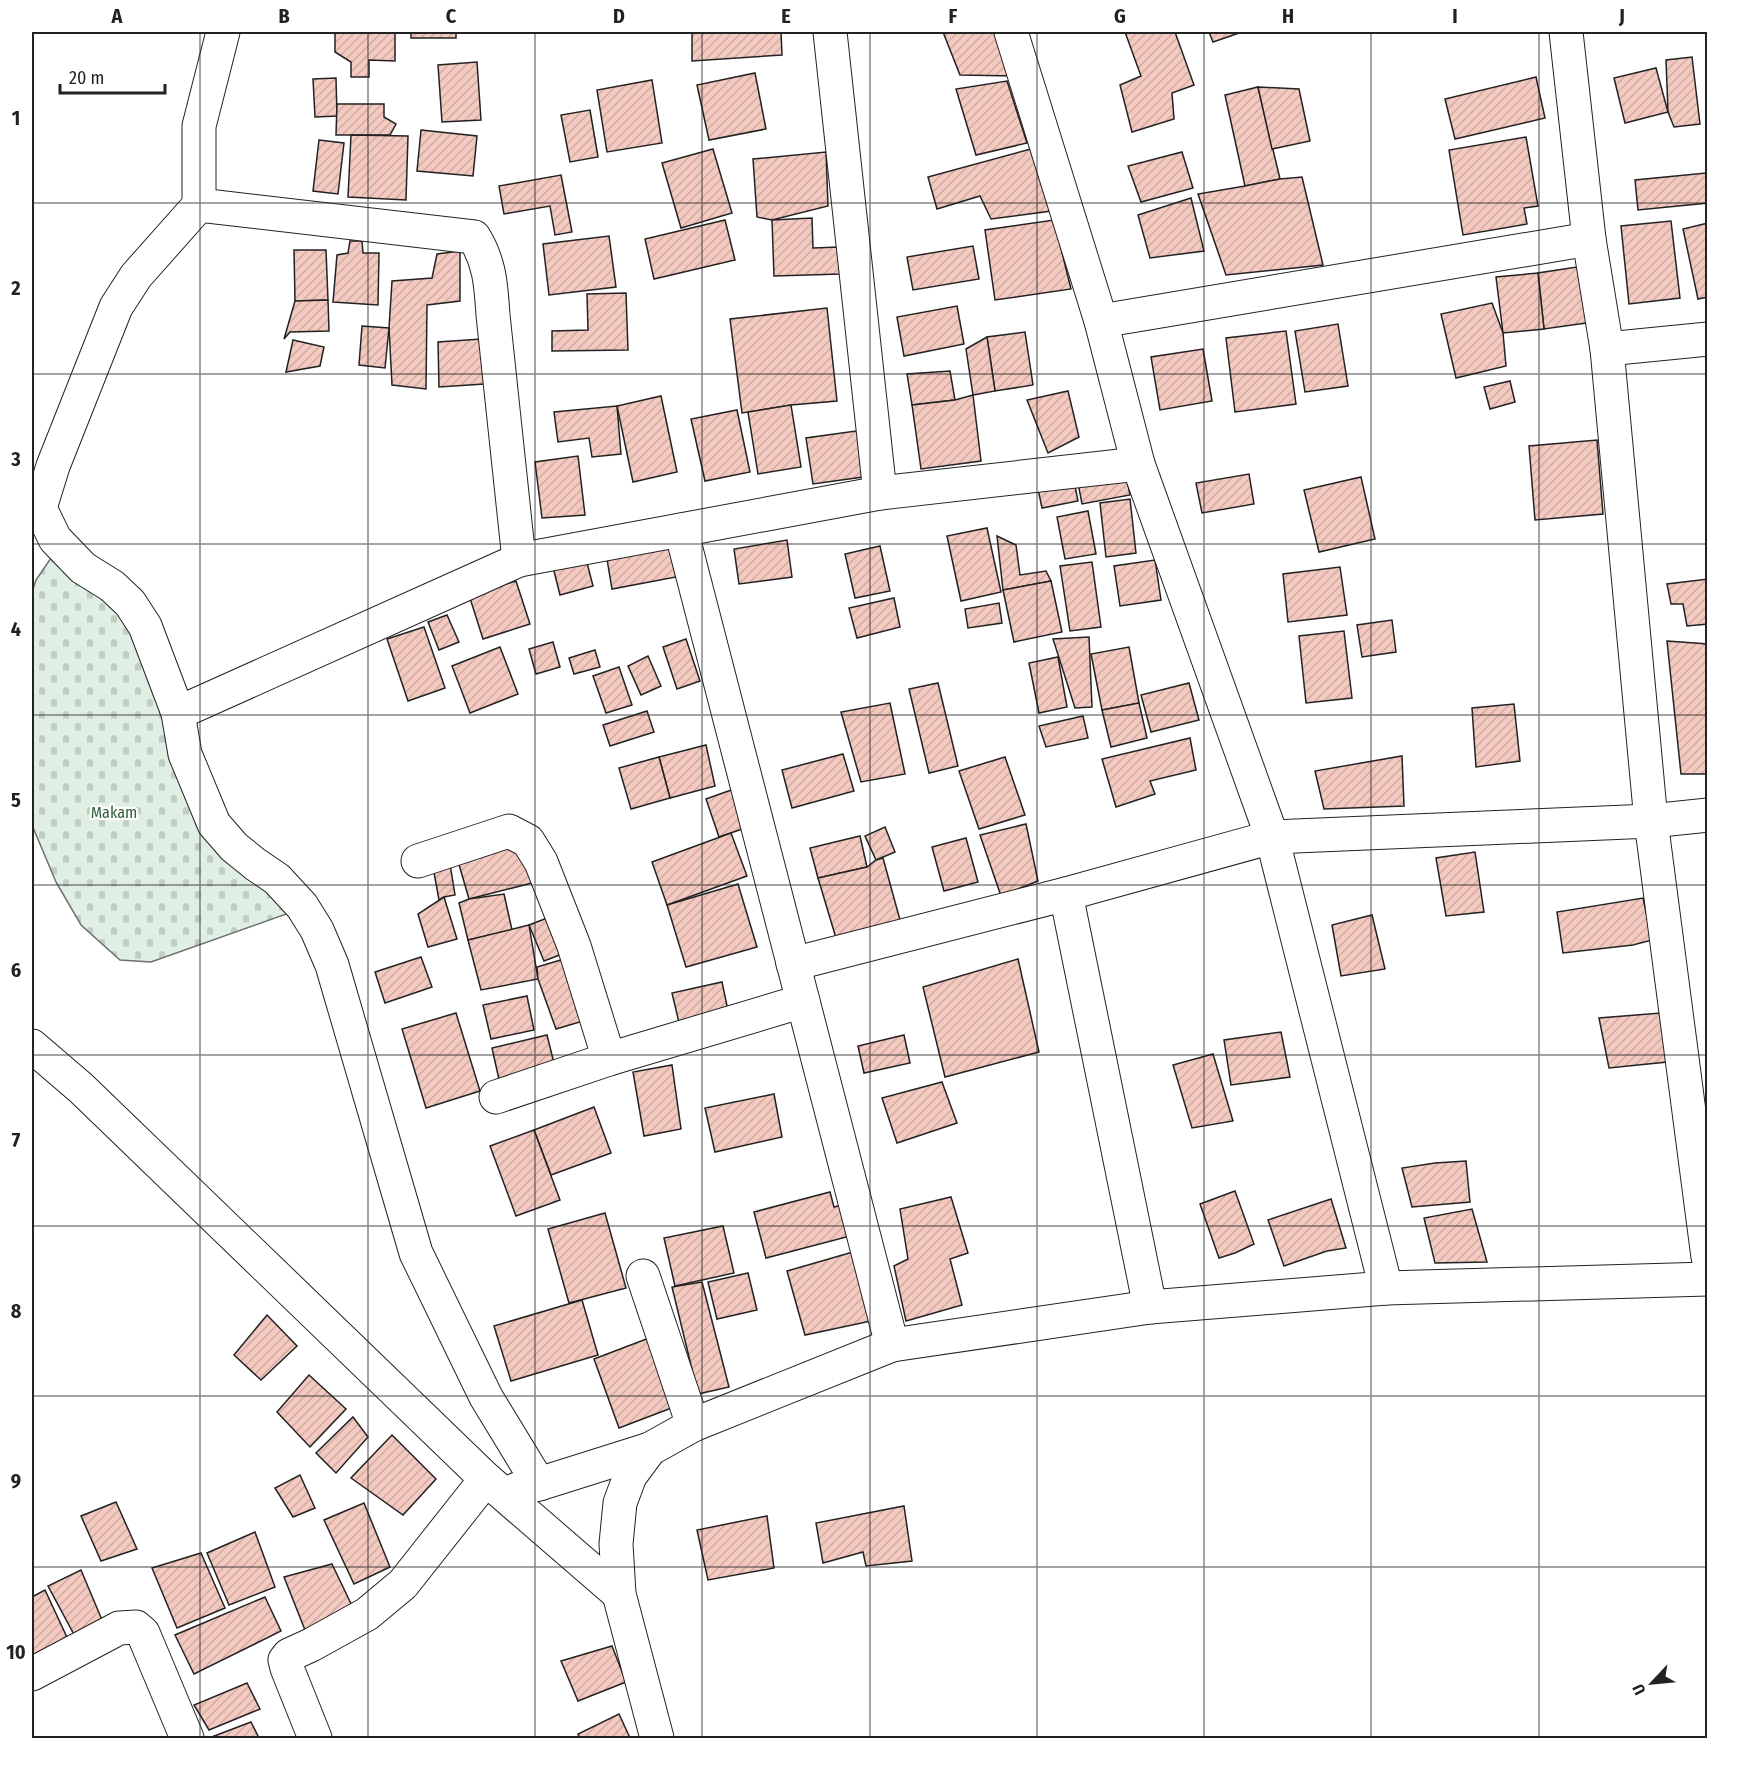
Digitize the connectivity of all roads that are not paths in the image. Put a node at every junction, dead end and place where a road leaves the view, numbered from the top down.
1 (223, 32) edge
2 (830, 32) edge
3 (1011, 32) edge
4 (1566, 32) edge
5 (199, 205) junction
6 (1589, 239) junction
7 (1101, 321) junction
8 (1707, 339) edge
9 (1607, 350) junction
10 (1138, 464) junction
11 (880, 493) junction
12 (681, 530) junction
13 (519, 560) junction
14 (178, 713) junction
15 (1707, 815) edge
16 (1652, 821) junction
17 (1272, 837) junction
18 (418, 861) dead end
19 (1066, 894) junction
20 (793, 964) junction
21 (803, 1001) junction
22 (32, 1046) edge
23 (609, 1059) junction
24 (496, 1097) dead end
25 (1707, 1257) edge
26 (643, 1276) dead end
27 (1707, 1279) edge
28 (1386, 1288) junction
29 (1150, 1307) junction
30 (892, 1346) junction
31 (693, 1425) junction
32 (651, 1449) junction
33 (539, 1484) junction
34 (495, 1486) junction
35 (620, 1594) junction
36 (32, 1674) edge
37 (187, 1738) edge
38 (315, 1738) edge
39 (657, 1738) edge

1 - 5 street
2 - 11 street
3 - 7 street
4 - 6 street
5 - 13 street
5 - 14 street
6 - 7 street
6 - 9 street
7 - 10 street
8 - 9 street
9 - 16 street
10 - 11 street
10 - 17 street
11 - 12 street
12 - 13 street
12 - 20 street
13 - 14 street
14 - 33 street
15 - 16 street
16 - 17 street
16 - 25 street
17 - 19 street
17 - 28 street
18 - 23 street
19 - 20 street
19 - 29 street
20 - 21 street
21 - 23 street
21 - 30 street
22 - 34 street
23 - 24 street
26 - 31 street
27 - 28 street
28 - 29 street
29 - 30 street
30 - 31 street
31 - 32 street
32 - 33 street
32 - 35 street
33 - 34 street
34 - 35 street
34 - 38 street
35 - 39 street
36 - 37 street

